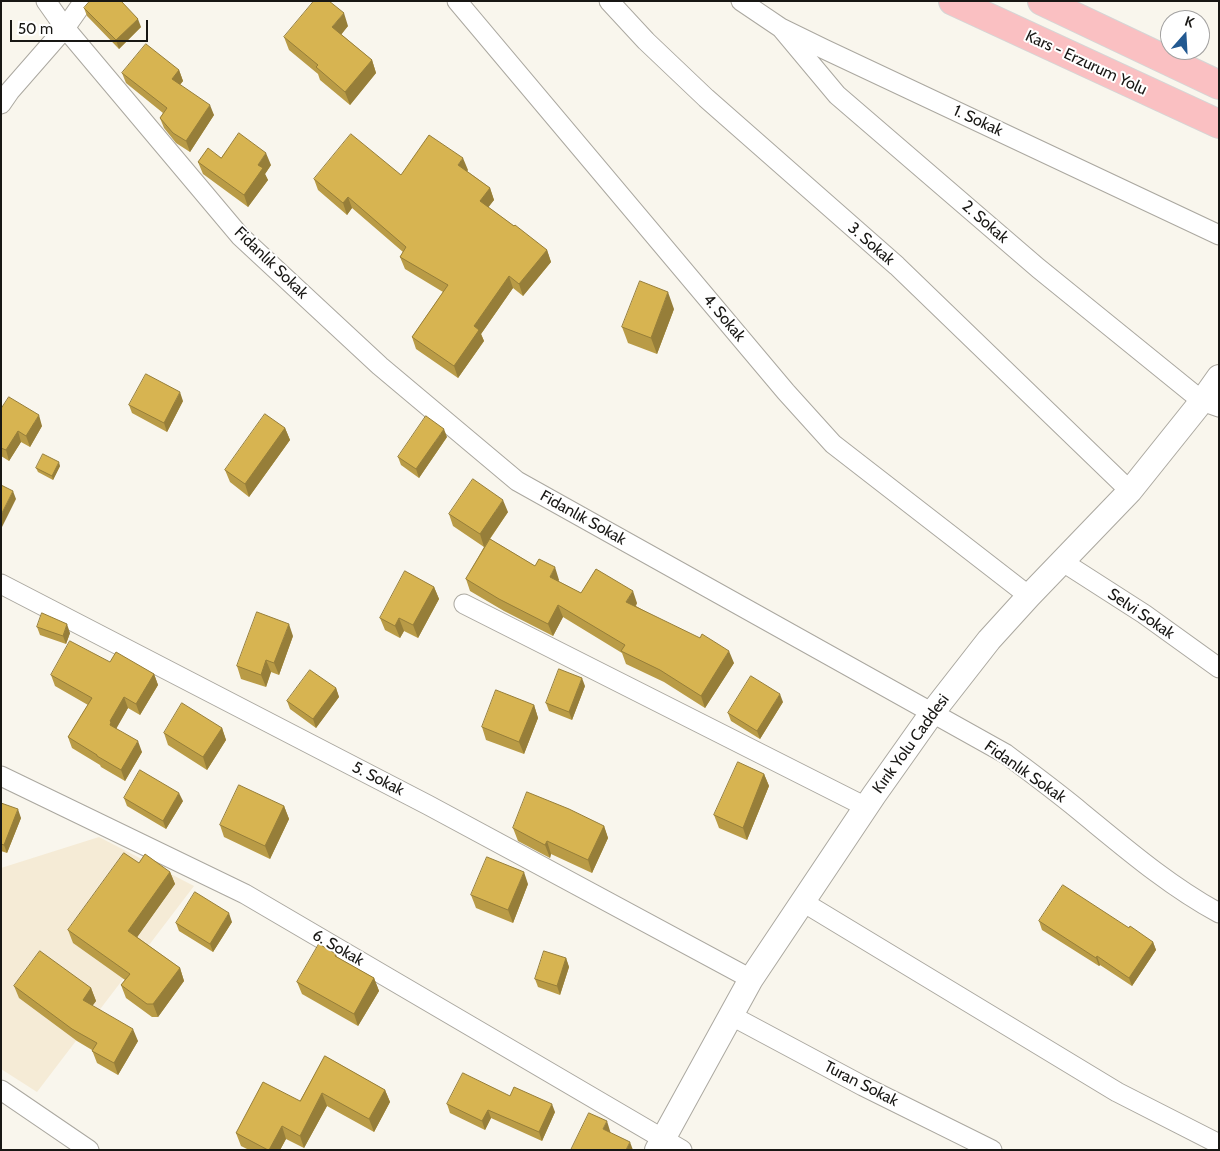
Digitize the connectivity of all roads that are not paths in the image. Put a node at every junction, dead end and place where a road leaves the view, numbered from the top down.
1 (46, 1) edge
2 (84, 1) edge
3 (456, 1) edge
4 (609, 1) edge
5 (742, 1) edge
6 (953, 1) edge
7 (1042, 1) edge
8 (65, 28) junction
9 (782, 28) junction
10 (1219, 85) edge
11 (1, 104) edge
12 (1219, 124) edge
13 (1219, 235) edge
14 (1219, 377) edge
15 (1211, 404) edge
16 (1130, 491) junction
17 (1063, 562) junction
18 (1, 584) edge
19 (1029, 596) junction
20 (464, 604) dead end
21 (1219, 668) edge
22 (932, 713) junction
23 (1, 776) edge
24 (866, 807) junction
25 (803, 902) junction
26 (1219, 914) edge
27 (752, 980) junction
28 (732, 1016) junction
29 (1, 1090) edge
30 (1219, 1144) edge
31 (668, 1146) edge
32 (89, 1150) edge
33 (992, 1150) edge

1 - 8 street, Fidanlık Sokak
2 - 8 street
3 - 19 street, 4. Sokak
4 - 16 street, 3. Sokak
5 - 9 street, 1. Sokak
6 - 12 highway, Kars - Erzurum Yolu
7 - 10 highway
8 - 11 street
8 - 22 street, Fidanlık Sokak
9 - 13 street, 1. Sokak
9 - 15 street, 2. Sokak
14 - 15 street, Kırık Yolu Caddesi
15 - 16 street, Kırık Yolu Caddesi
16 - 17 street, Kırık Yolu Caddesi
17 - 19 street, Kırık Yolu Caddesi
17 - 21 street, Selvi Sokak
18 - 27 street, 5. Sokak
19 - 22 street, Kırık Yolu Caddesi
20 - 24 street
22 - 24 street, Kırık Yolu Caddesi
22 - 26 street, Fidanlık Sokak
23 - 31 street, 6. Sokak
24 - 25 street, Kırık Yolu Caddesi
25 - 27 street, Kırık Yolu Caddesi
25 - 30 street
27 - 28 street, Kırık Yolu Caddesi
28 - 31 street, Kırık Yolu Caddesi
28 - 33 street, Turan Sokak
29 - 32 street

